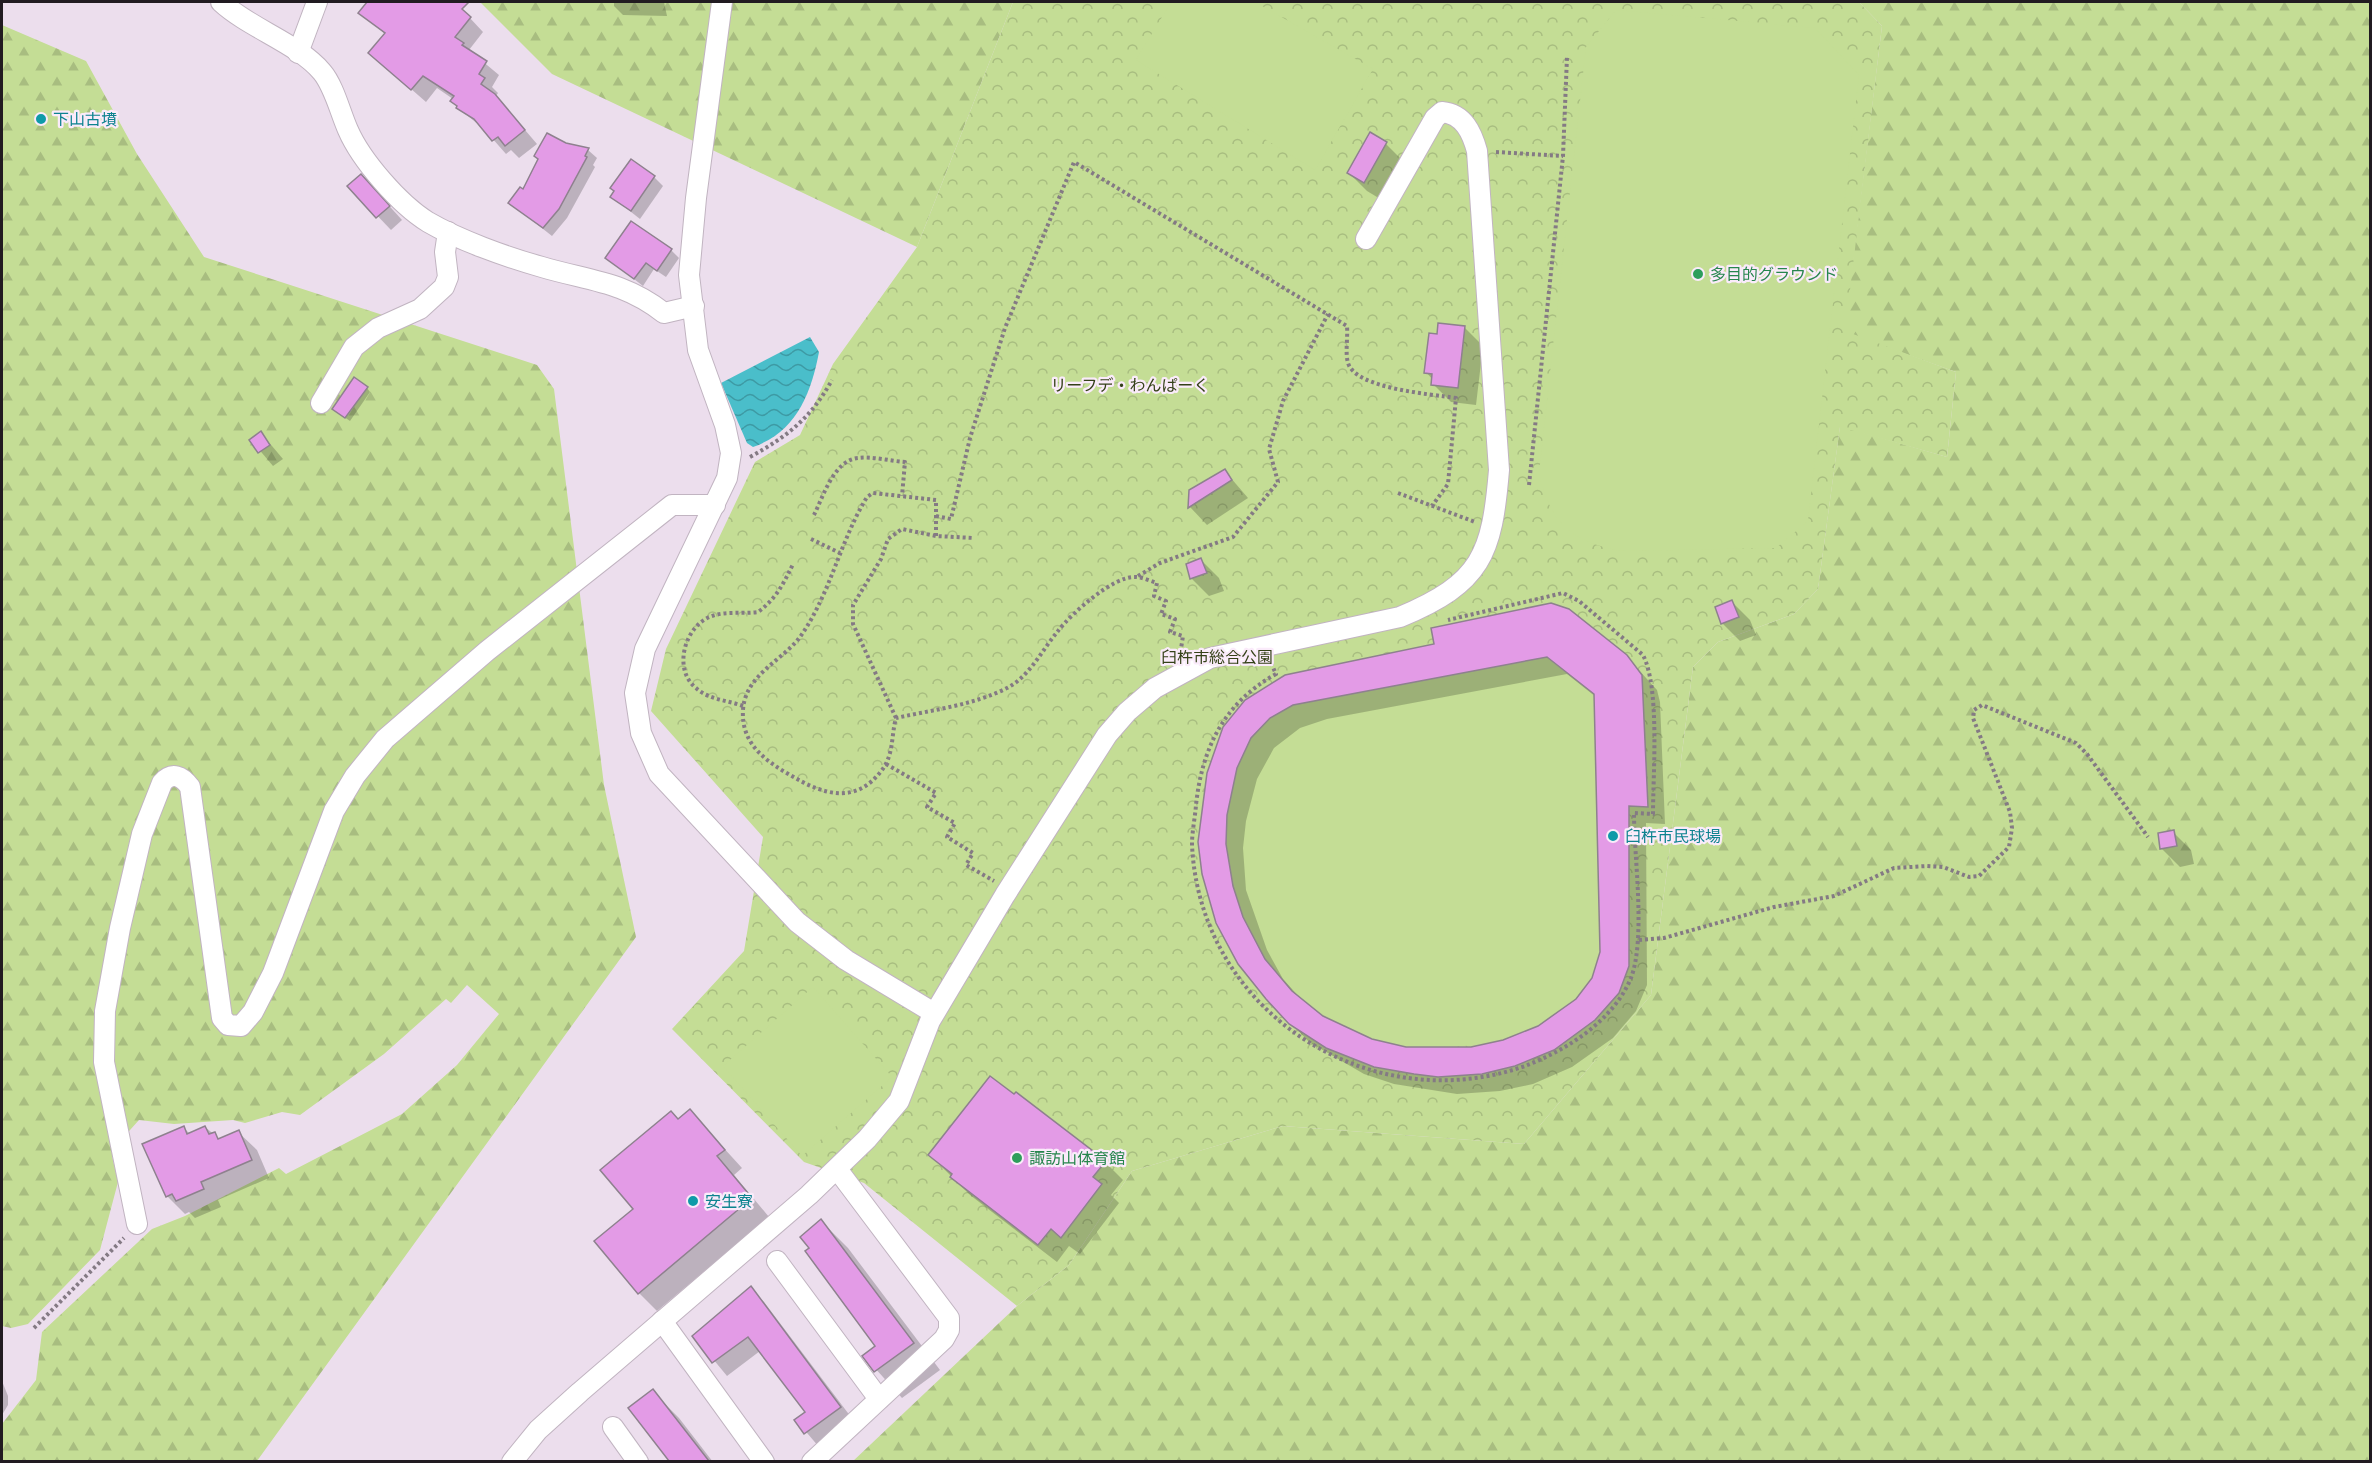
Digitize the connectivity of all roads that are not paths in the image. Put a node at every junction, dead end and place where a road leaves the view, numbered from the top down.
1 (221, 2) edge
2 (317, 2) edge
3 (722, 2) edge
4 (298, 53) junction
5 (448, 232) junction
6 (1366, 240) dead end
7 (694, 306) junction
8 (321, 403) dead end
9 (715, 505) junction
10 (934, 1013) junction
11 (837, 1169) junction
12 (137, 1224) road end
13 (777, 1261) dead end
14 (662, 1321) junction
15 (879, 1399) junction
16 (613, 1427) dead end
17 (512, 1461) edge
18 (638, 1461) edge
19 (764, 1461) edge
20 (812, 1461) edge

1 - 4 street
2 - 4 street
3 - 7 street
4 - 5 street
5 - 7 street
5 - 8 street
6 - 10 street
7 - 9 street
9 - 10 street
9 - 12 street
10 - 11 street
11 - 14 street
11 - 15 street
13 - 15 street
14 - 17 street
14 - 19 street
15 - 20 street
16 - 18 street

